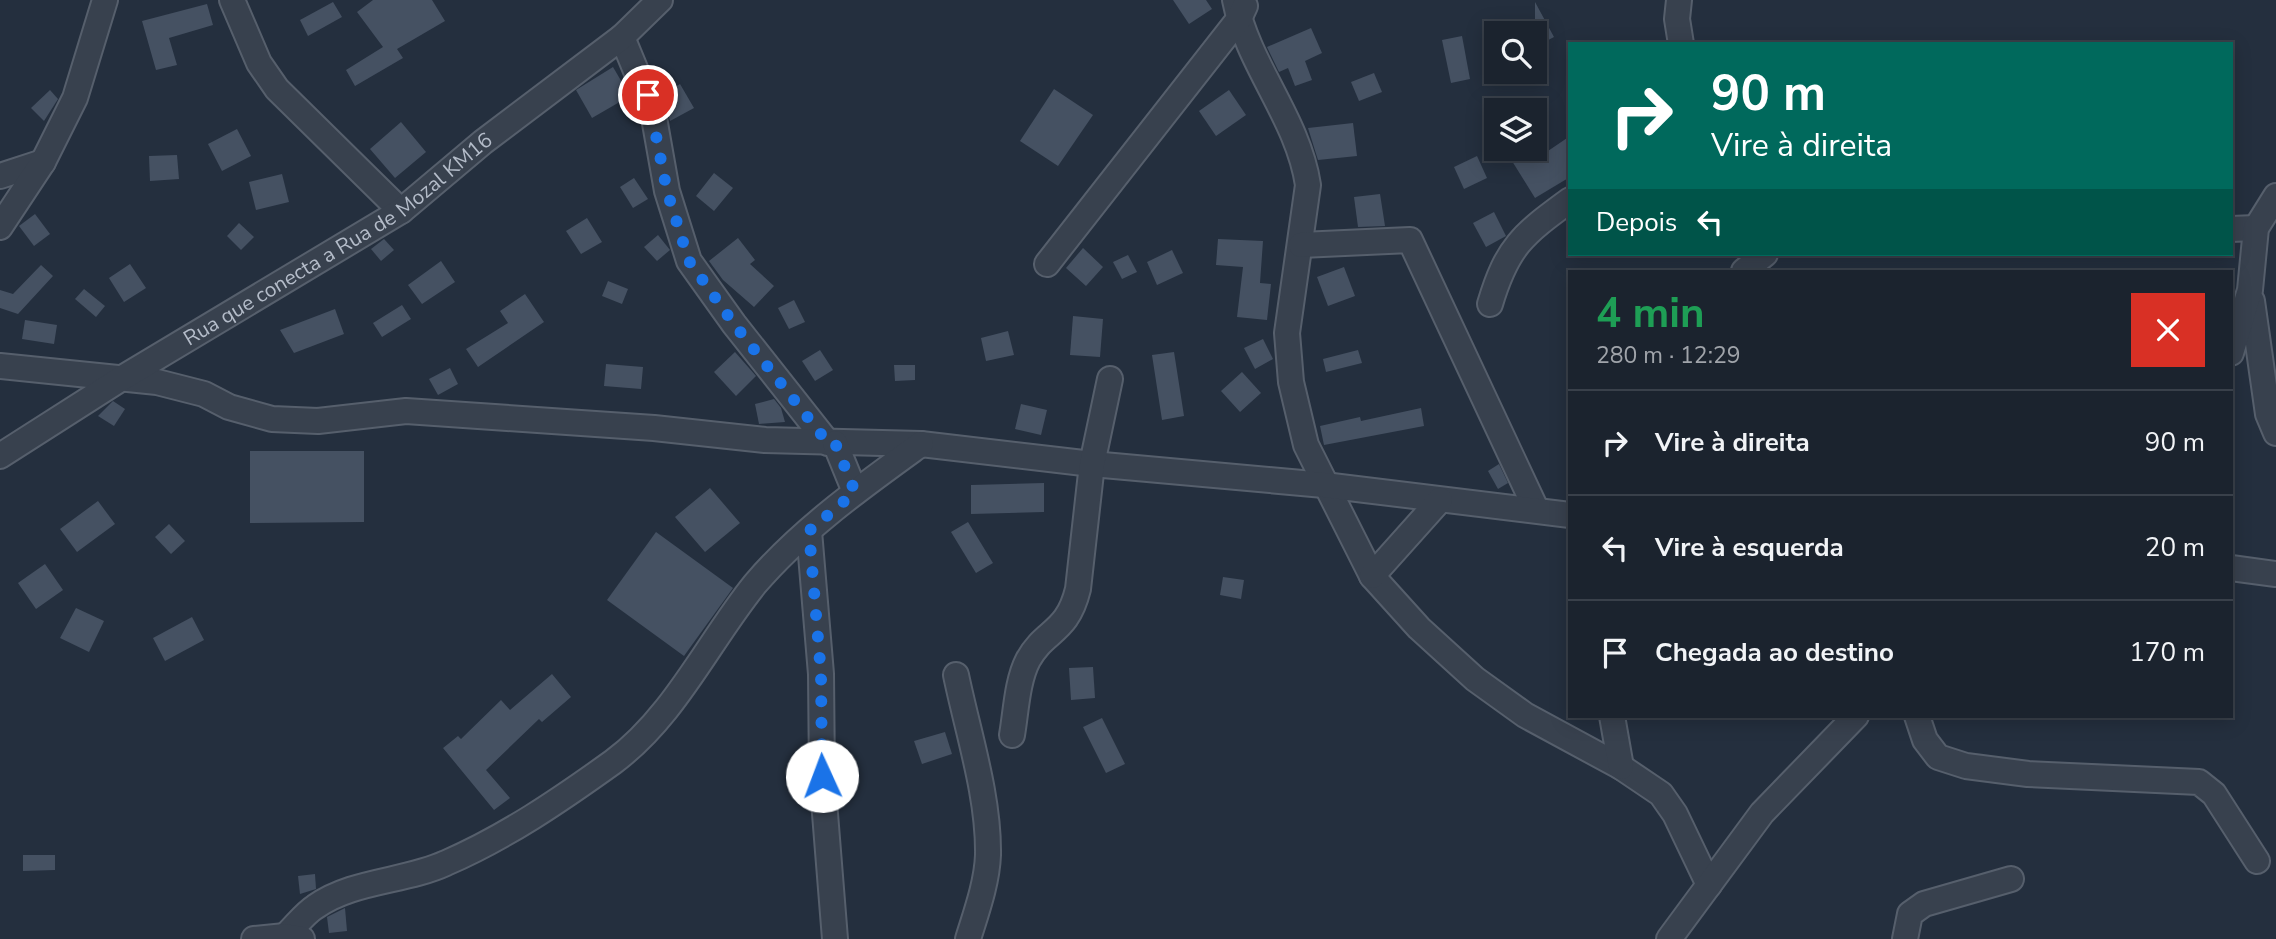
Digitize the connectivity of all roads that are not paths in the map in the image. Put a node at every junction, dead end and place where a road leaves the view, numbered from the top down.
1 (105, 0) edge
2 (232, 0) edge
3 (1679, 0) edge
4 (648, 5) edge
5 (1241, 6) edge
6 (622, 37) junction
7 (1681, 42) edge
8 (43, 162) junction
9 (0, 176) edge
10 (2276, 197) edge
11 (1568, 202) edge
12 (401, 211) junction
13 (0, 227) edge
14 (2243, 229) edge
15 (1301, 245) junction
16 (1763, 256) edge
17 (1047, 264) dead end
18 (1745, 270) edge
19 (2250, 290) junction
20 (1490, 304) dead end
21 (2233, 347) edge
22 (0, 366) edge
23 (1110, 379) dead end
24 (120, 380) junction
25 (2276, 433) edge
26 (832, 443) junction
27 (921, 444) junction
28 (0, 456) edge
29 (1092, 464) junction
30 (1324, 485) junction
31 (855, 492) junction
32 (1440, 500) junction
33 (1536, 509) junction
34 (1568, 515) edge
35 (809, 531) junction
36 (2233, 568) edge
37 (2276, 574) edge
38 (1372, 576) junction
39 (956, 675) dead end
40 (1612, 718) edge
41 (1854, 718) edge
42 (1918, 718) edge
43 (1012, 735) dead end
44 (1621, 768) junction
45 (2257, 861) dead end
46 (2011, 879) dead end
47 (1709, 886) junction
48 (294, 938) edge
49 (254, 939) edge
50 (835, 939) edge
51 (968, 939) edge
52 (1669, 939) edge
53 (1905, 939) edge

1 - 8 street
2 - 12 street
3 - 7 street
4 - 6 street, Rua que conecta a Rua de Mozal KM16
5 - 15 street
5 - 17 street
6 - 12 street, Rua que conecta a Rua de Mozal KM16
6 - 26 street
8 - 9 street
8 - 13 street
10 - 14 street
11 - 20 street
12 - 24 street, Rua que conecta a Rua de Mozal KM16
14 - 19 street
15 - 30 street
15 - 33 street
16 - 18 street
19 - 21 street
19 - 25 street
22 - 24 street
23 - 29 street
24 - 26 street
24 - 28 street, Rua que conecta a Rua de Mozal KM16
26 - 27 street
26 - 31 street
27 - 29 street
27 - 31 street
29 - 30 street
29 - 43 street
30 - 32 street
30 - 38 street
31 - 35 street
32 - 33 street
32 - 38 street
33 - 34 street
35 - 48 street
35 - 50 street
36 - 37 street
38 - 44 street
39 - 51 street
40 - 44 street
41 - 47 street
42 - 45 street
44 - 47 street
46 - 53 street
47 - 52 street
48 - 49 street

